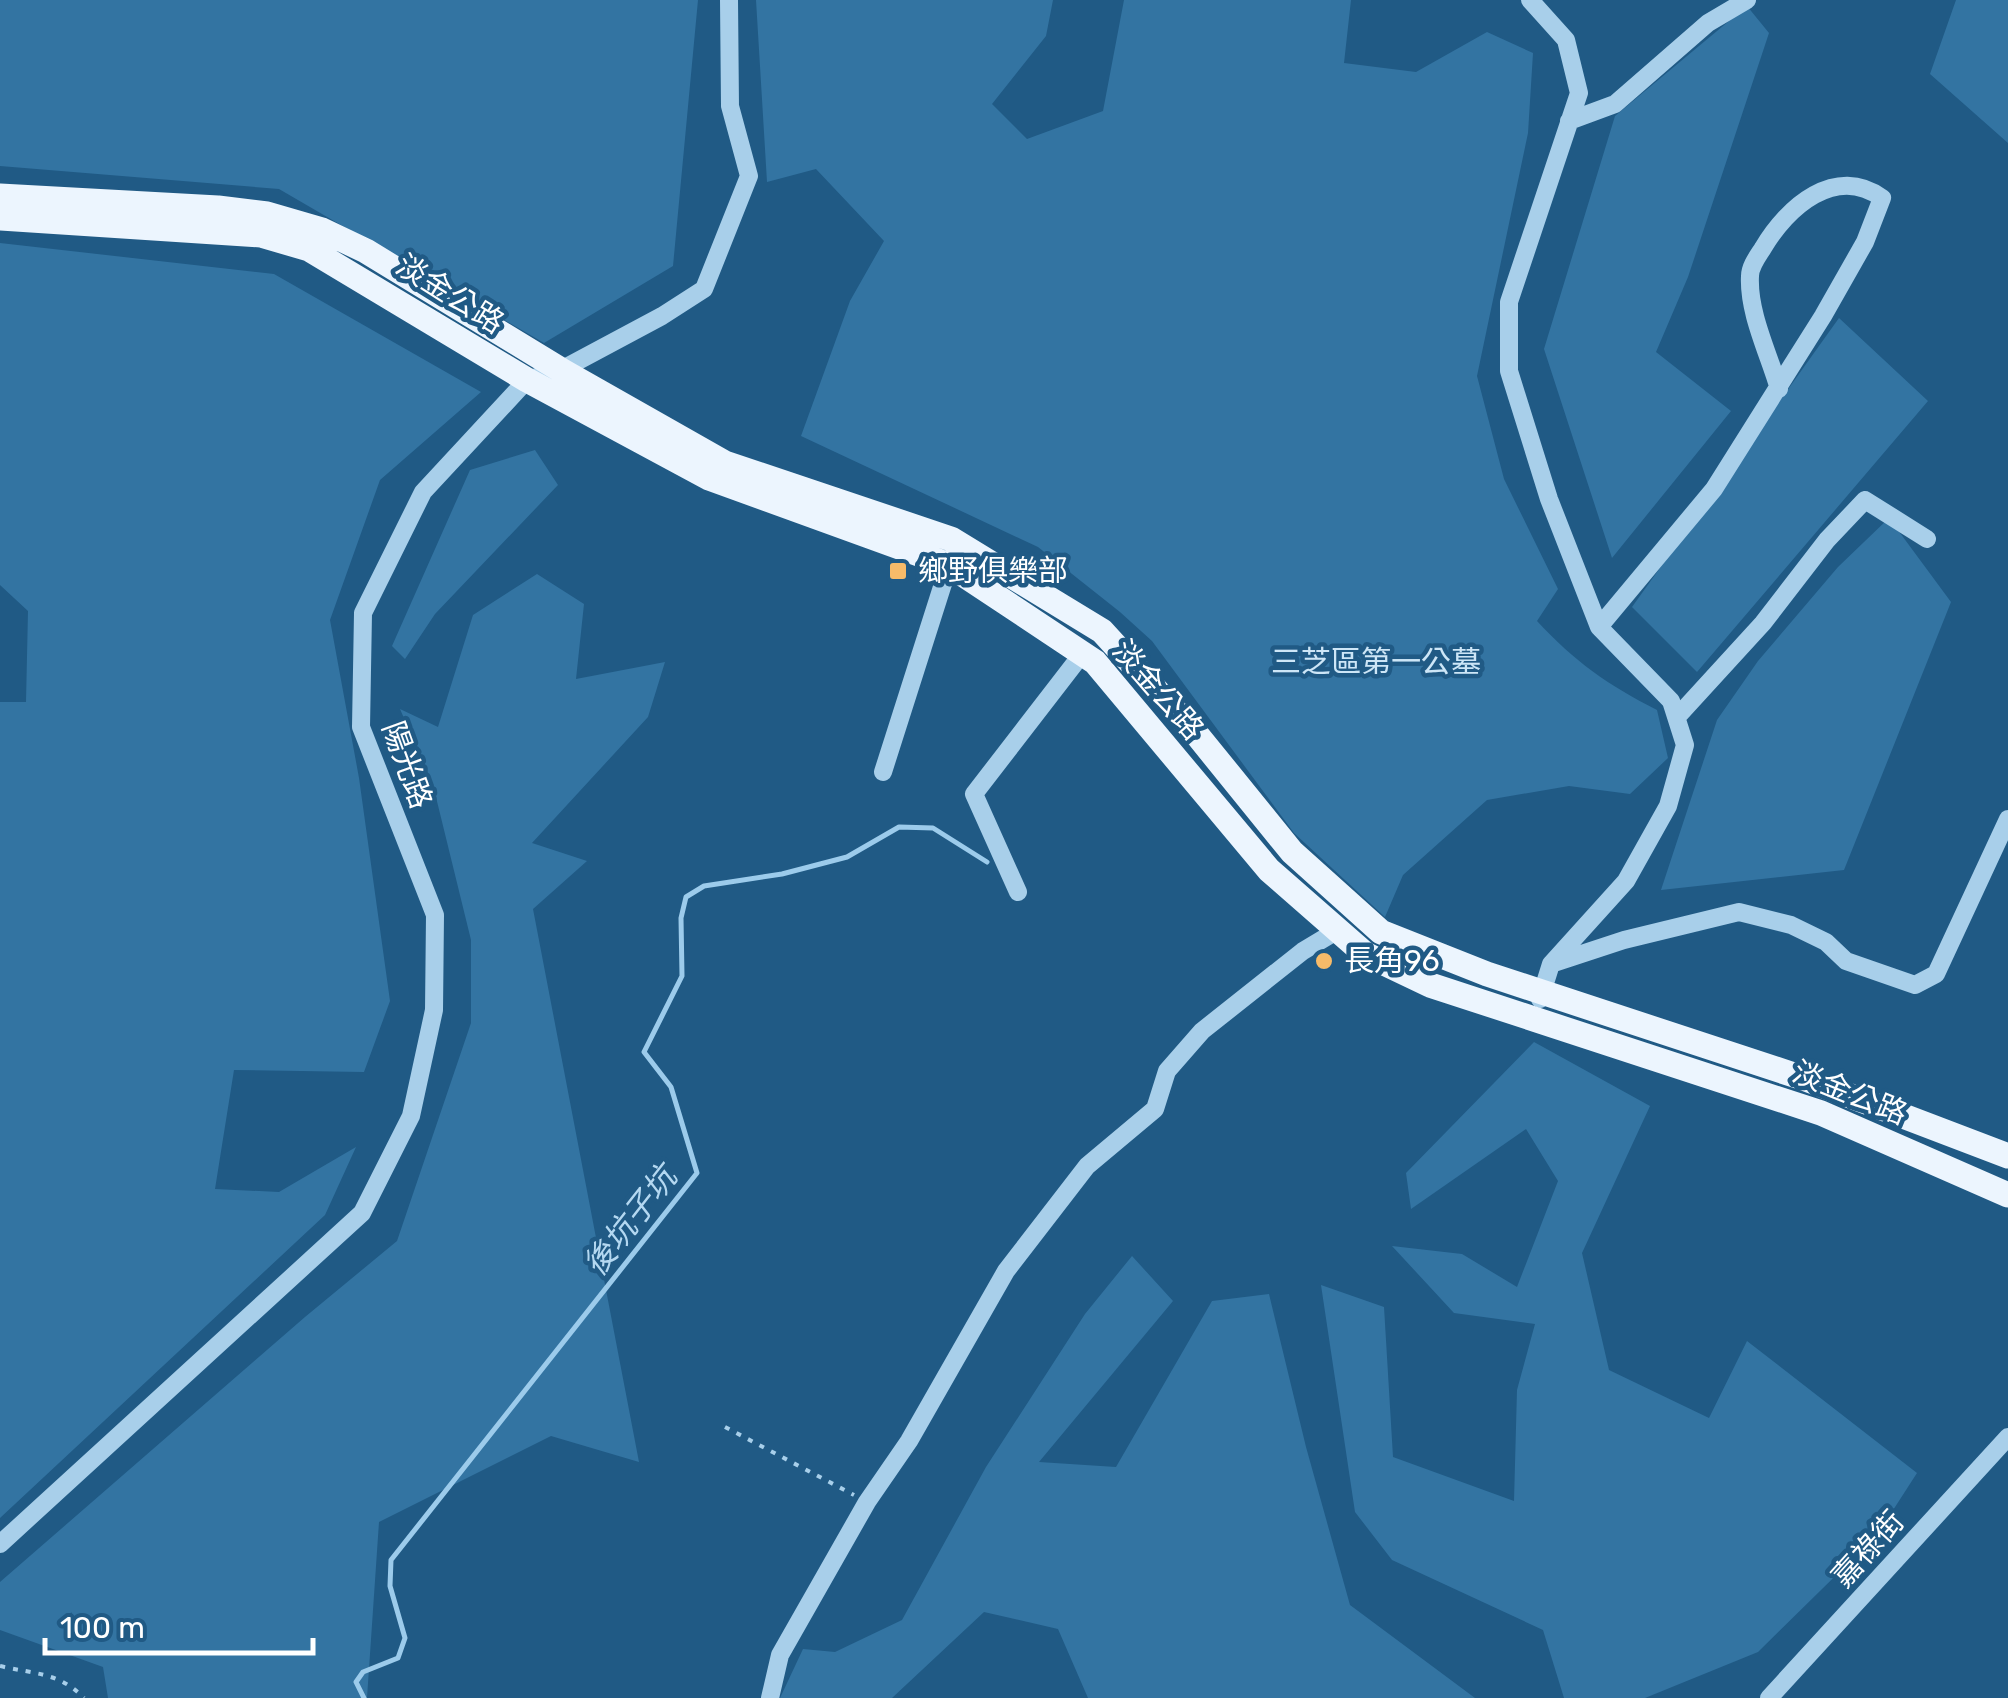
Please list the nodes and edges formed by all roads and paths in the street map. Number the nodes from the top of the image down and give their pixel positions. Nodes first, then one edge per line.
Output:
1 (729, 0) edge
2 (1530, 0) edge
3 (1748, 0) edge
4 (1570, 121) junction
5 (0, 196) edge
6 (0, 218) edge
7 (561, 370) junction
8 (527, 380) junction
9 (1780, 389) junction
10 (1927, 538) dead end
11 (949, 565) junction
12 (1599, 627) junction
13 (1082, 654) junction
14 (1167, 702) junction
15 (1678, 717) junction
16 (1144, 721) junction
17 (883, 772) dead end
18 (2008, 819) edge
19 (1018, 892) dead end
20 (1338, 930) junction
21 (1550, 964) junction
22 (1544, 993) junction
23 (1530, 1016) junction
24 (2008, 1156) edge
25 (2008, 1195) edge
26 (726, 1427) dead end
27 (2008, 1437) edge
28 (867, 1502) junction
29 (0, 1544) edge
30 (0, 1666) edge
31 (84, 1698) edge
32 (770, 1698) edge
33 (1770, 1698) edge

1 - 7 street
2 - 4 street
3 - 4 street
4 - 12 street
5 - 7 main road, 淡金公路
6 - 8 main road, 淡金公路
7 - 8 street
7 - 14 main road, 淡金公路
8 - 11 main road, 淡金公路
8 - 29 street, 陽光路
9 - 9 street
9 - 12 street
10 - 15 street
11 - 13 main road, 淡金公路
11 - 17 street
12 - 15 street
13 - 16 main road, 淡金公路
13 - 19 street
14 - 16 main road
14 - 22 main road, 淡金公路
15 - 21 street
16 - 20 main road, 淡金公路
18 - 21 street
20 - 23 main road, 淡金公路
20 - 28 street
21 - 22 street
22 - 23 street
22 - 24 main road, 淡金公路
23 - 25 main road, 淡金公路
26 - 28 path
27 - 33 street, 嘉祿街
28 - 32 street
30 - 31 path

